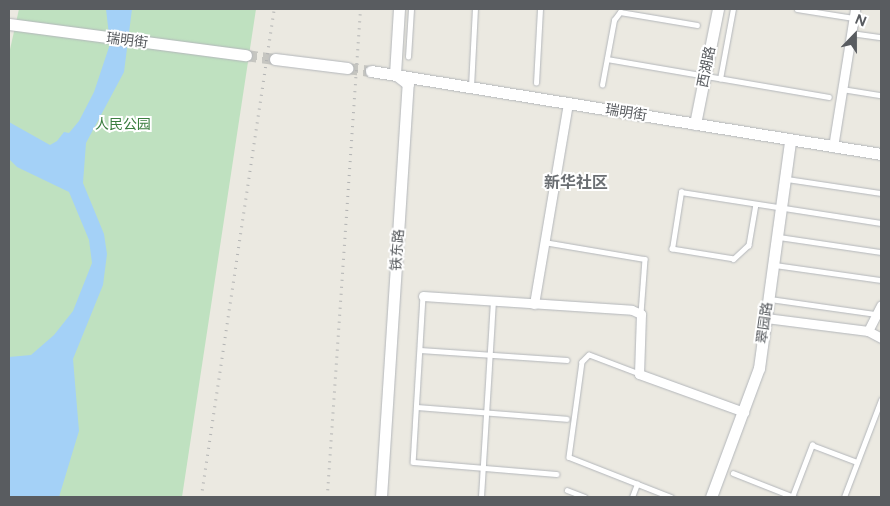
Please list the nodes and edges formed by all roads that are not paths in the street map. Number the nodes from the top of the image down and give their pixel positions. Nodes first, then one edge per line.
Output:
1 (399, 9) edge
2 (411, 9) edge
3 (475, 9) edge
4 (540, 9) edge
5 (718, 9) edge
6 (733, 9) edge
7 (797, 9) edge
8 (854, 13) edge
9 (9, 24) edge
10 (697, 25) dead end
11 (851, 33) junction
12 (881, 37) edge
13 (246, 55) tunnel mouth
14 (408, 57) dead end
15 (275, 58) tunnel mouth
16 (607, 59) junction
17 (347, 68) tunnel mouth
18 (371, 71) tunnel mouth
19 (395, 74) junction
20 (706, 77) junction
21 (720, 79) junction
22 (536, 83) dead end
23 (602, 85) dead end
24 (471, 87) junction
25 (842, 89) junction
26 (881, 95) edge
27 (829, 97) dead end
28 (568, 103) junction
29 (695, 124) junction
30 (790, 141) junction
31 (832, 147) junction
32 (881, 154) edge
33 (785, 179) junction
34 (881, 193) edge
35 (756, 204) junction
36 (781, 208) junction
37 (881, 223) edge
38 (778, 236) junction
39 (544, 242) junction
40 (881, 252) edge
41 (774, 265) junction
42 (881, 280) edge
43 (423, 296) joint
44 (769, 299) junction
45 (493, 301) junction
46 (534, 304) junction
47 (879, 310) edge
48 (641, 314) junction
49 (766, 318) junction
50 (868, 331) junction
51 (881, 338) edge
52 (420, 350) junction
53 (490, 355) junction
54 (567, 360) dead end
55 (639, 374) junction
56 (881, 400) edge
57 (416, 407) junction
58 (486, 412) junction
59 (744, 412) junction
60 (567, 419) dead end
61 (858, 462) junction
62 (483, 468) junction
63 (733, 473) dead end
64 (556, 474) dead end
65 (637, 484) junction
66 (567, 490) dead end
67 (382, 497) edge
68 (481, 497) edge
69 (585, 497) edge
70 (632, 497) edge
71 (671, 497) edge
72 (711, 497) edge
73 (793, 497) edge
74 (844, 497) edge

1 - 19 street
2 - 14 lane
3 - 24 lane
4 - 22 lane
5 - 20 street, 西湖路
6 - 21 lane
7 - 8 lane
8 - 11 street
9 - 13 street, 瑞明街
10 - 16 lane
11 - 12 lane
11 - 25 street
15 - 17 street
16 - 20 lane
16 - 23 lane
18 - 19 street, 瑞明街
19 - 24 street, 瑞明街
19 - 67 street, 铁东路
20 - 21 lane
20 - 29 street, 西湖路
21 - 27 lane
24 - 28 street, 瑞明街
25 - 26 lane
25 - 31 street
28 - 29 street, 瑞明街
28 - 39 street
29 - 30 street, 瑞明街
30 - 31 street, 瑞明街
30 - 33 street, 翠园路
31 - 32 street, 瑞明街
33 - 34 lane
33 - 36 street, 翠园路
35 - 35 lane
35 - 36 lane
36 - 37 lane
36 - 38 street, 翠园路
38 - 40 lane
38 - 41 street, 翠园路
39 - 46 street
39 - 48 lane
41 - 42 lane
41 - 44 street, 翠园路
43 - 45 street
43 - 52 lane
44 - 47 lane
44 - 49 street, 翠园路
45 - 46 street
45 - 53 lane
46 - 48 street
47 - 50 street
48 - 55 street
49 - 50 street
49 - 59 street, 翠园路
50 - 51 street
52 - 53 lane
52 - 57 lane
53 - 54 lane
53 - 58 lane
55 - 59 street
55 - 65 lane
56 - 61 lane
57 - 58 lane
57 - 62 lane
58 - 60 lane
58 - 62 lane
59 - 72 street, 翠园路
61 - 73 lane
61 - 74 lane
62 - 64 lane
62 - 68 lane
63 - 73 lane
65 - 70 lane
65 - 71 lane
66 - 69 lane

